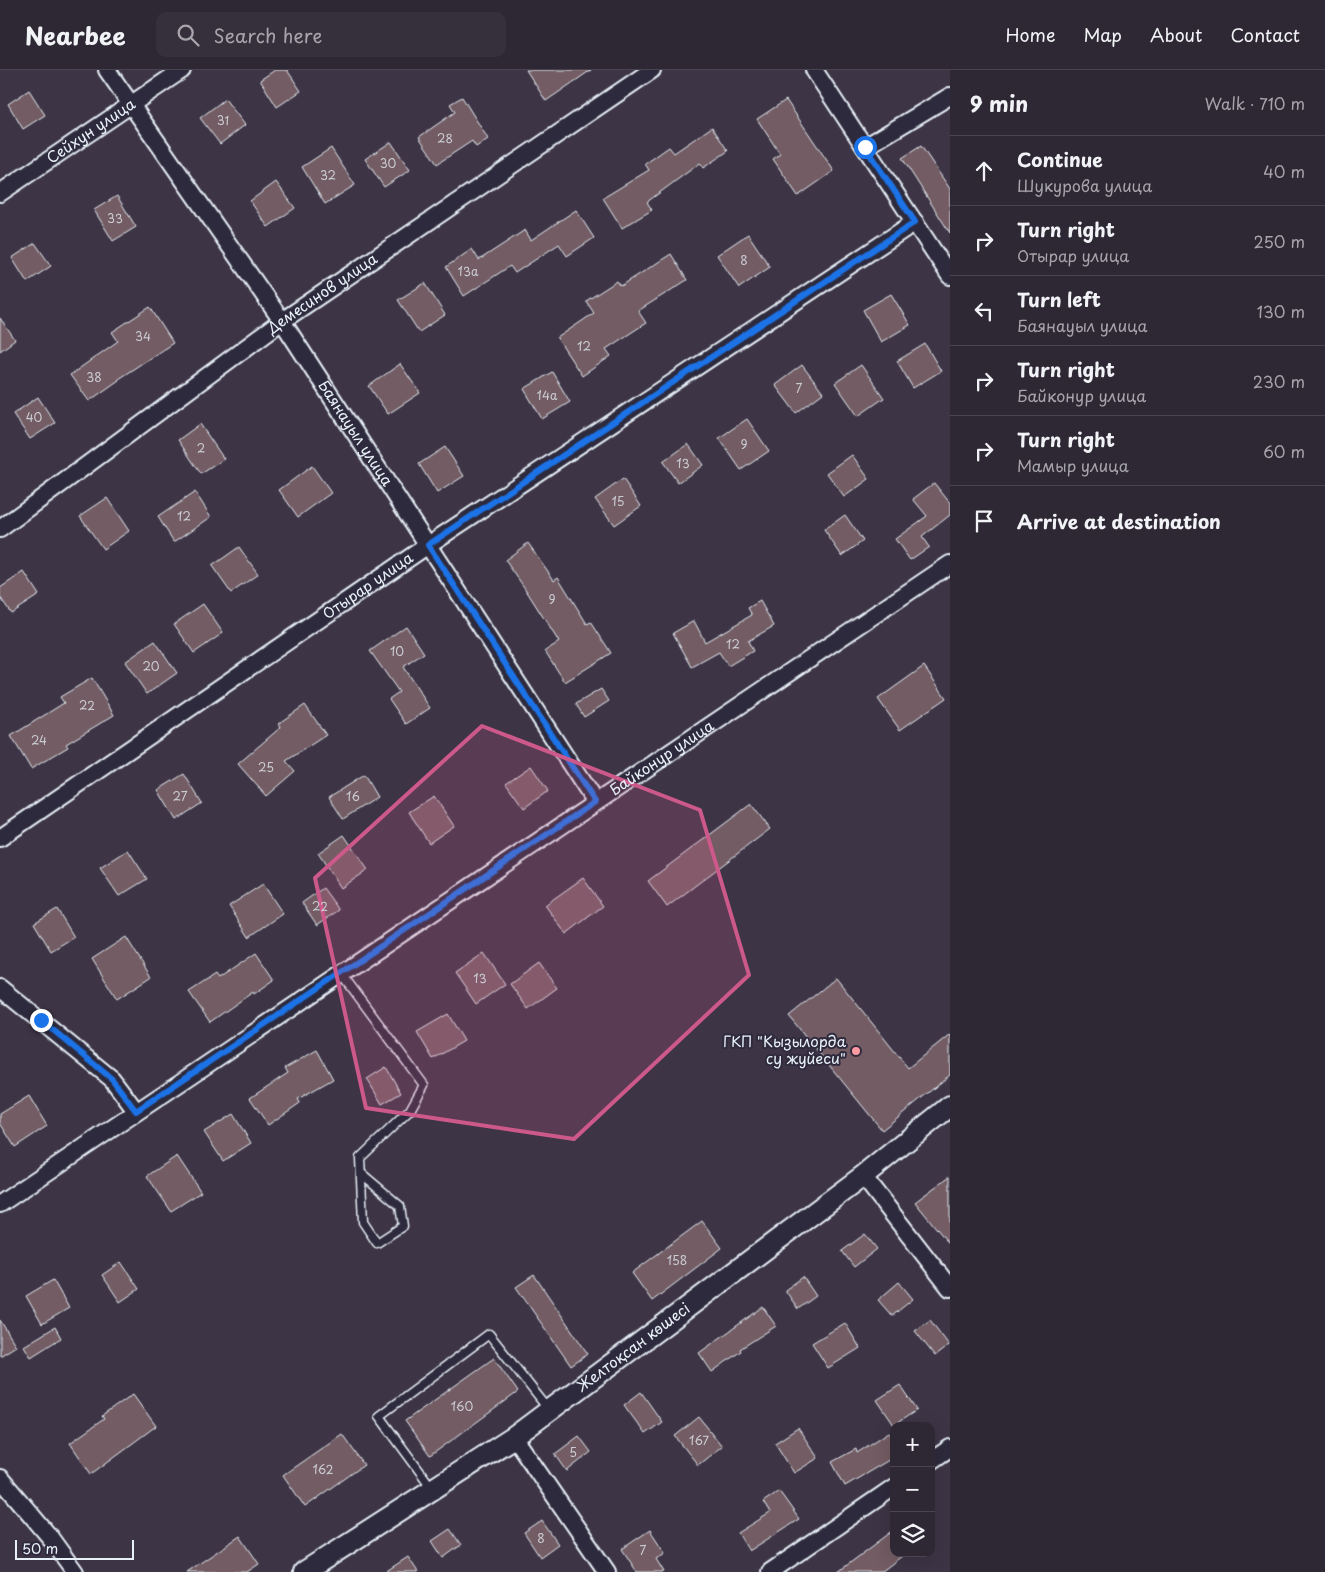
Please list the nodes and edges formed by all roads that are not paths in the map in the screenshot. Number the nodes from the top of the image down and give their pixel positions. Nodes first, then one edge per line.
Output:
1 (107, 70) edge
2 (182, 70) edge
3 (652, 70) edge
4 (814, 70) edge
5 (950, 96) edge
6 (131, 104) junction
7 (865, 147) junction
8 (0, 193) edge
9 (915, 222) junction
10 (950, 276) edge
11 (282, 321) junction
12 (0, 529) edge
13 (428, 545) junction
14 (950, 564) edge
15 (595, 802) junction
16 (0, 838) edge
17 (341, 973) junction
18 (0, 988) edge
19 (950, 1106) edge
20 (136, 1111) junction
21 (361, 1173) junction
22 (863, 1176) junction
23 (0, 1204) edge
24 (950, 1288) edge
25 (549, 1410) junction
26 (514, 1437) junction
27 (950, 1448) edge
28 (935, 1458) edge
29 (0, 1478) edge
30 (433, 1489) junction
31 (890, 1490) edge
32 (75, 1572) edge
33 (304, 1572) edge
34 (607, 1572) edge
35 (770, 1572) edge

1 - 6 street, Баянауыл улица
2 - 6 street, Сейхун улица
3 - 11 street, Демесинов улица
4 - 7 street
5 - 7 street
6 - 8 street, Сейхун улица
6 - 11 street, Баянауыл улица
7 - 9 street
9 - 10 street
9 - 13 street, Отырар улица
11 - 12 street, Демесинов улица
11 - 13 street, Баянауыл улица
13 - 15 street, Баянауыл улица
13 - 16 street, Отырар улица
14 - 15 street, Байконур улица
15 - 17 street, Байконур улица
17 - 20 street, Байконур улица
17 - 21 lane
18 - 20 street
19 - 22 street, Желтоқсан көшесі
20 - 23 street, Байконур улица
21 - 21 lane
22 - 24 street
22 - 25 street, Желтоқсан көшесі
25 - 26 street, Желтоқсан көшесі
25 - 30 lane
26 - 30 street, Желтоқсан көшесі
26 - 34 street
27 - 28 street
29 - 32 street
30 - 33 street, Желтоқсан көшесі
31 - 35 street

